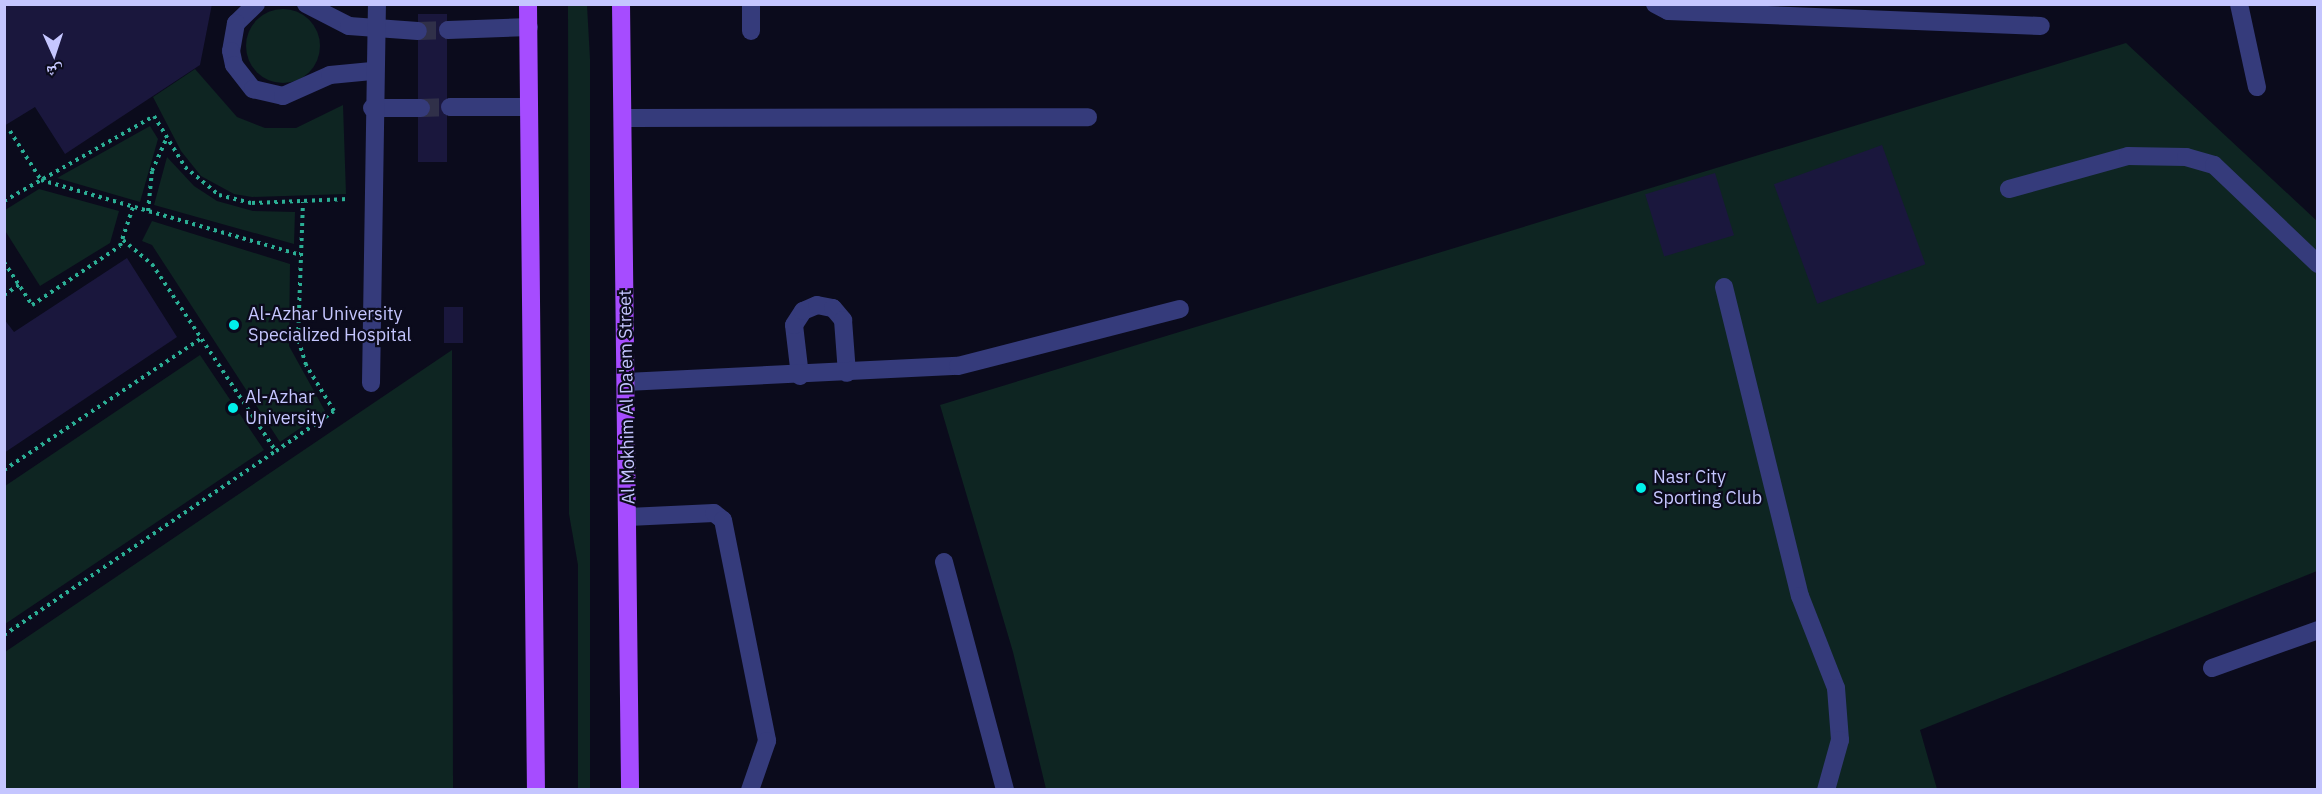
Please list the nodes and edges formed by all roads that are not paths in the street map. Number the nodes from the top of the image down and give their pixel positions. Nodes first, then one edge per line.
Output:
1 (256, 4) edge
2 (306, 4) edge
3 (377, 4) edge
4 (528, 4) edge
5 (621, 4) edge
6 (751, 4) edge
7 (1655, 4) edge
8 (2239, 4) edge
9 (2041, 26) dead end
10 (529, 27) junction
11 (448, 30) tunnel mouth
12 (418, 31) tunnel mouth
13 (752, 31) dead end
14 (374, 32) junction
15 (372, 71) junction
16 (2257, 87) dead end
17 (450, 107) tunnel mouth
18 (529, 107) junction
19 (372, 108) junction
20 (421, 108) tunnel mouth
21 (1088, 117) dead end
22 (625, 118) junction
23 (2009, 189) dead end
24 (2318, 264) edge
25 (1724, 287) dead end
26 (1180, 309) dead end
27 (847, 373) junction
28 (800, 376) junction
29 (626, 382) junction
30 (371, 383) dead end
31 (628, 517) junction
32 (944, 562) dead end
33 (2318, 630) edge
34 (2212, 668) dead end
35 (536, 789) edge
36 (630, 789) edge
37 (750, 789) edge
38 (1005, 789) edge
39 (1826, 789) edge

1 - 15 lane
2 - 14 lane
3 - 14 lane
4 - 10 main road
5 - 22 main road, Al Mokhim Al Da'em Street
6 - 13 lane
7 - 9 lane
8 - 16 lane
10 - 11 lane
10 - 18 main road
12 - 14 lane
14 - 15 lane
15 - 19 lane
17 - 18 lane
18 - 35 main road
19 - 20 lane
19 - 30 lane
21 - 22 lane
22 - 29 main road, Al Mokhim Al Da'em Street
23 - 24 lane
25 - 39 lane
26 - 27 lane
27 - 28 lane
27 - 28 lane
28 - 29 lane
29 - 31 main road, Al Mokhim Al Da'em Street
31 - 36 main road, Al Mokhim Al Da'em Street
31 - 37 lane
32 - 38 lane
33 - 34 lane

